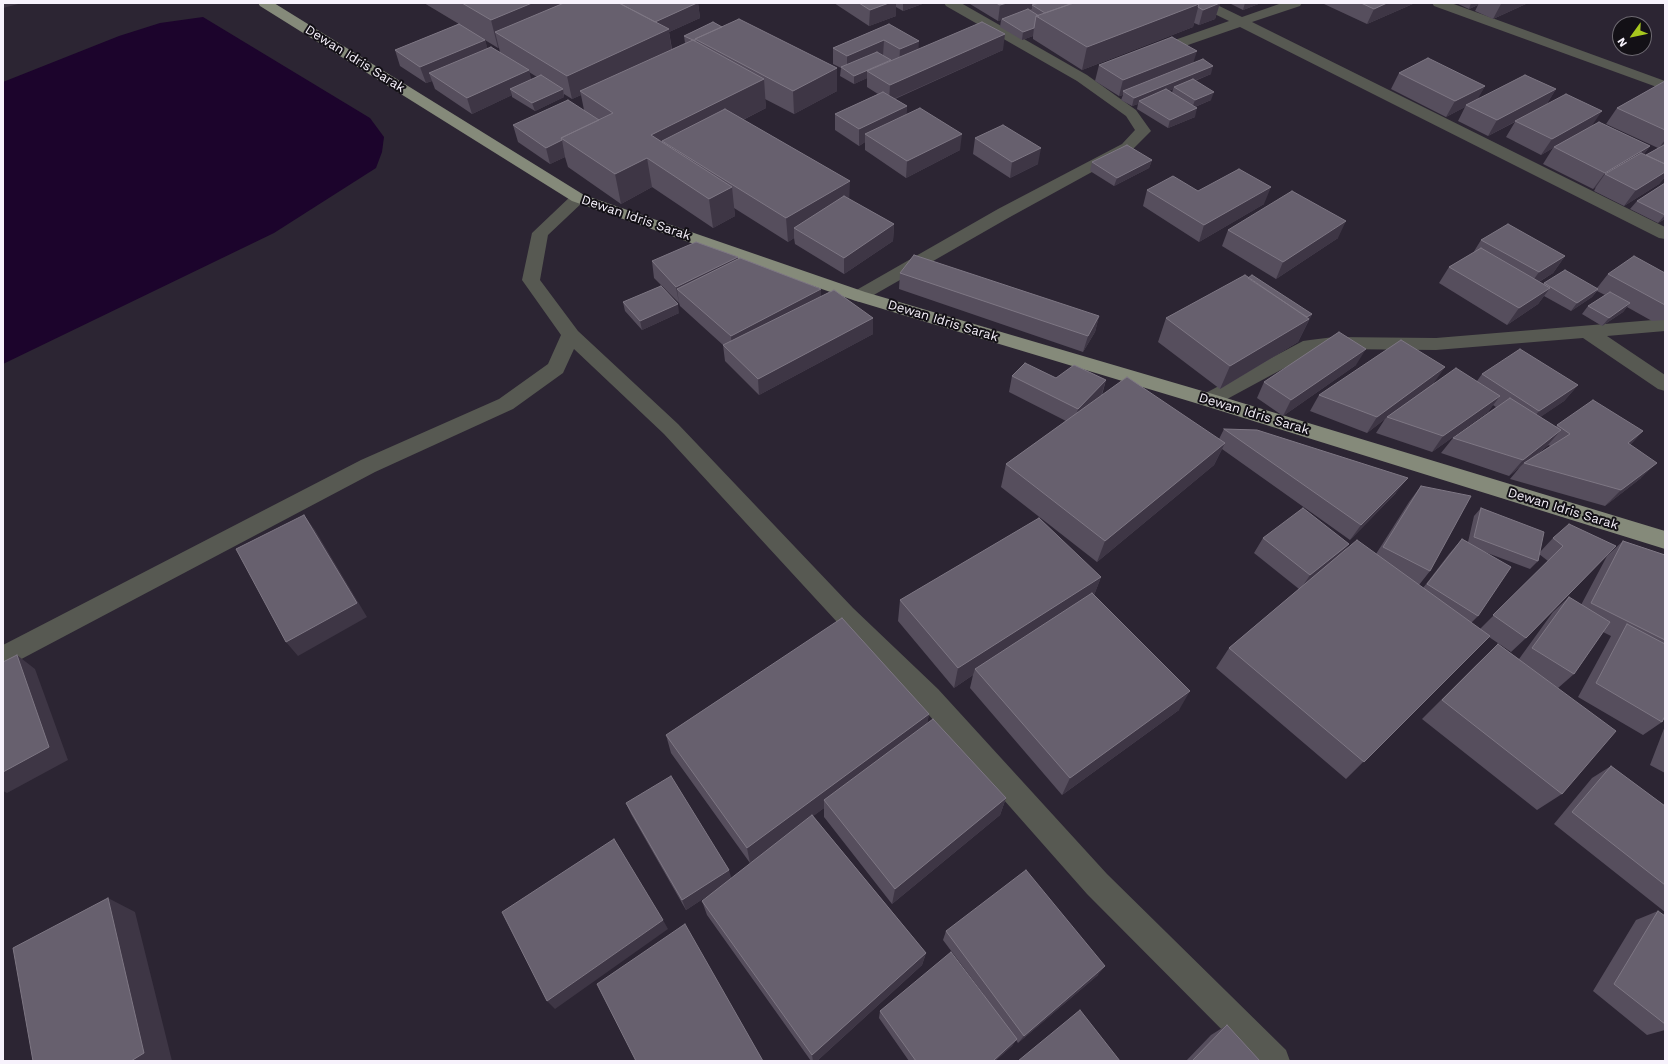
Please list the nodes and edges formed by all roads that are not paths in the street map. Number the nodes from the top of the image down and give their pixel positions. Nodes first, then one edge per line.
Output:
1 (265, 3) edge
2 (951, 3) edge
3 (1203, 3) edge
4 (1295, 3) edge
5 (1439, 3) edge
6 (1241, 22) junction
7 (1145, 56) edge
8 (1665, 86) edge
9 (578, 198) junction
10 (1665, 234) edge
11 (859, 296) junction
12 (1665, 325) edge
13 (1587, 332) junction
14 (571, 335) junction
15 (1665, 384) edge
16 (1209, 400) junction
17 (1665, 540) edge
18 (3, 657) edge
19 (1275, 1061) edge

1 - 9 main road, Dewan Idris Sarak
2 - 11 street
3 - 6 street
4 - 6 street
5 - 8 street
6 - 7 street
6 - 10 street
9 - 11 main road, Dewan Idris Sarak
9 - 14 street
11 - 16 main road, Dewan Idris Sarak
12 - 13 street
13 - 15 street
13 - 16 street
14 - 18 street
14 - 19 street
16 - 17 main road, Dewan Idris Sarak

